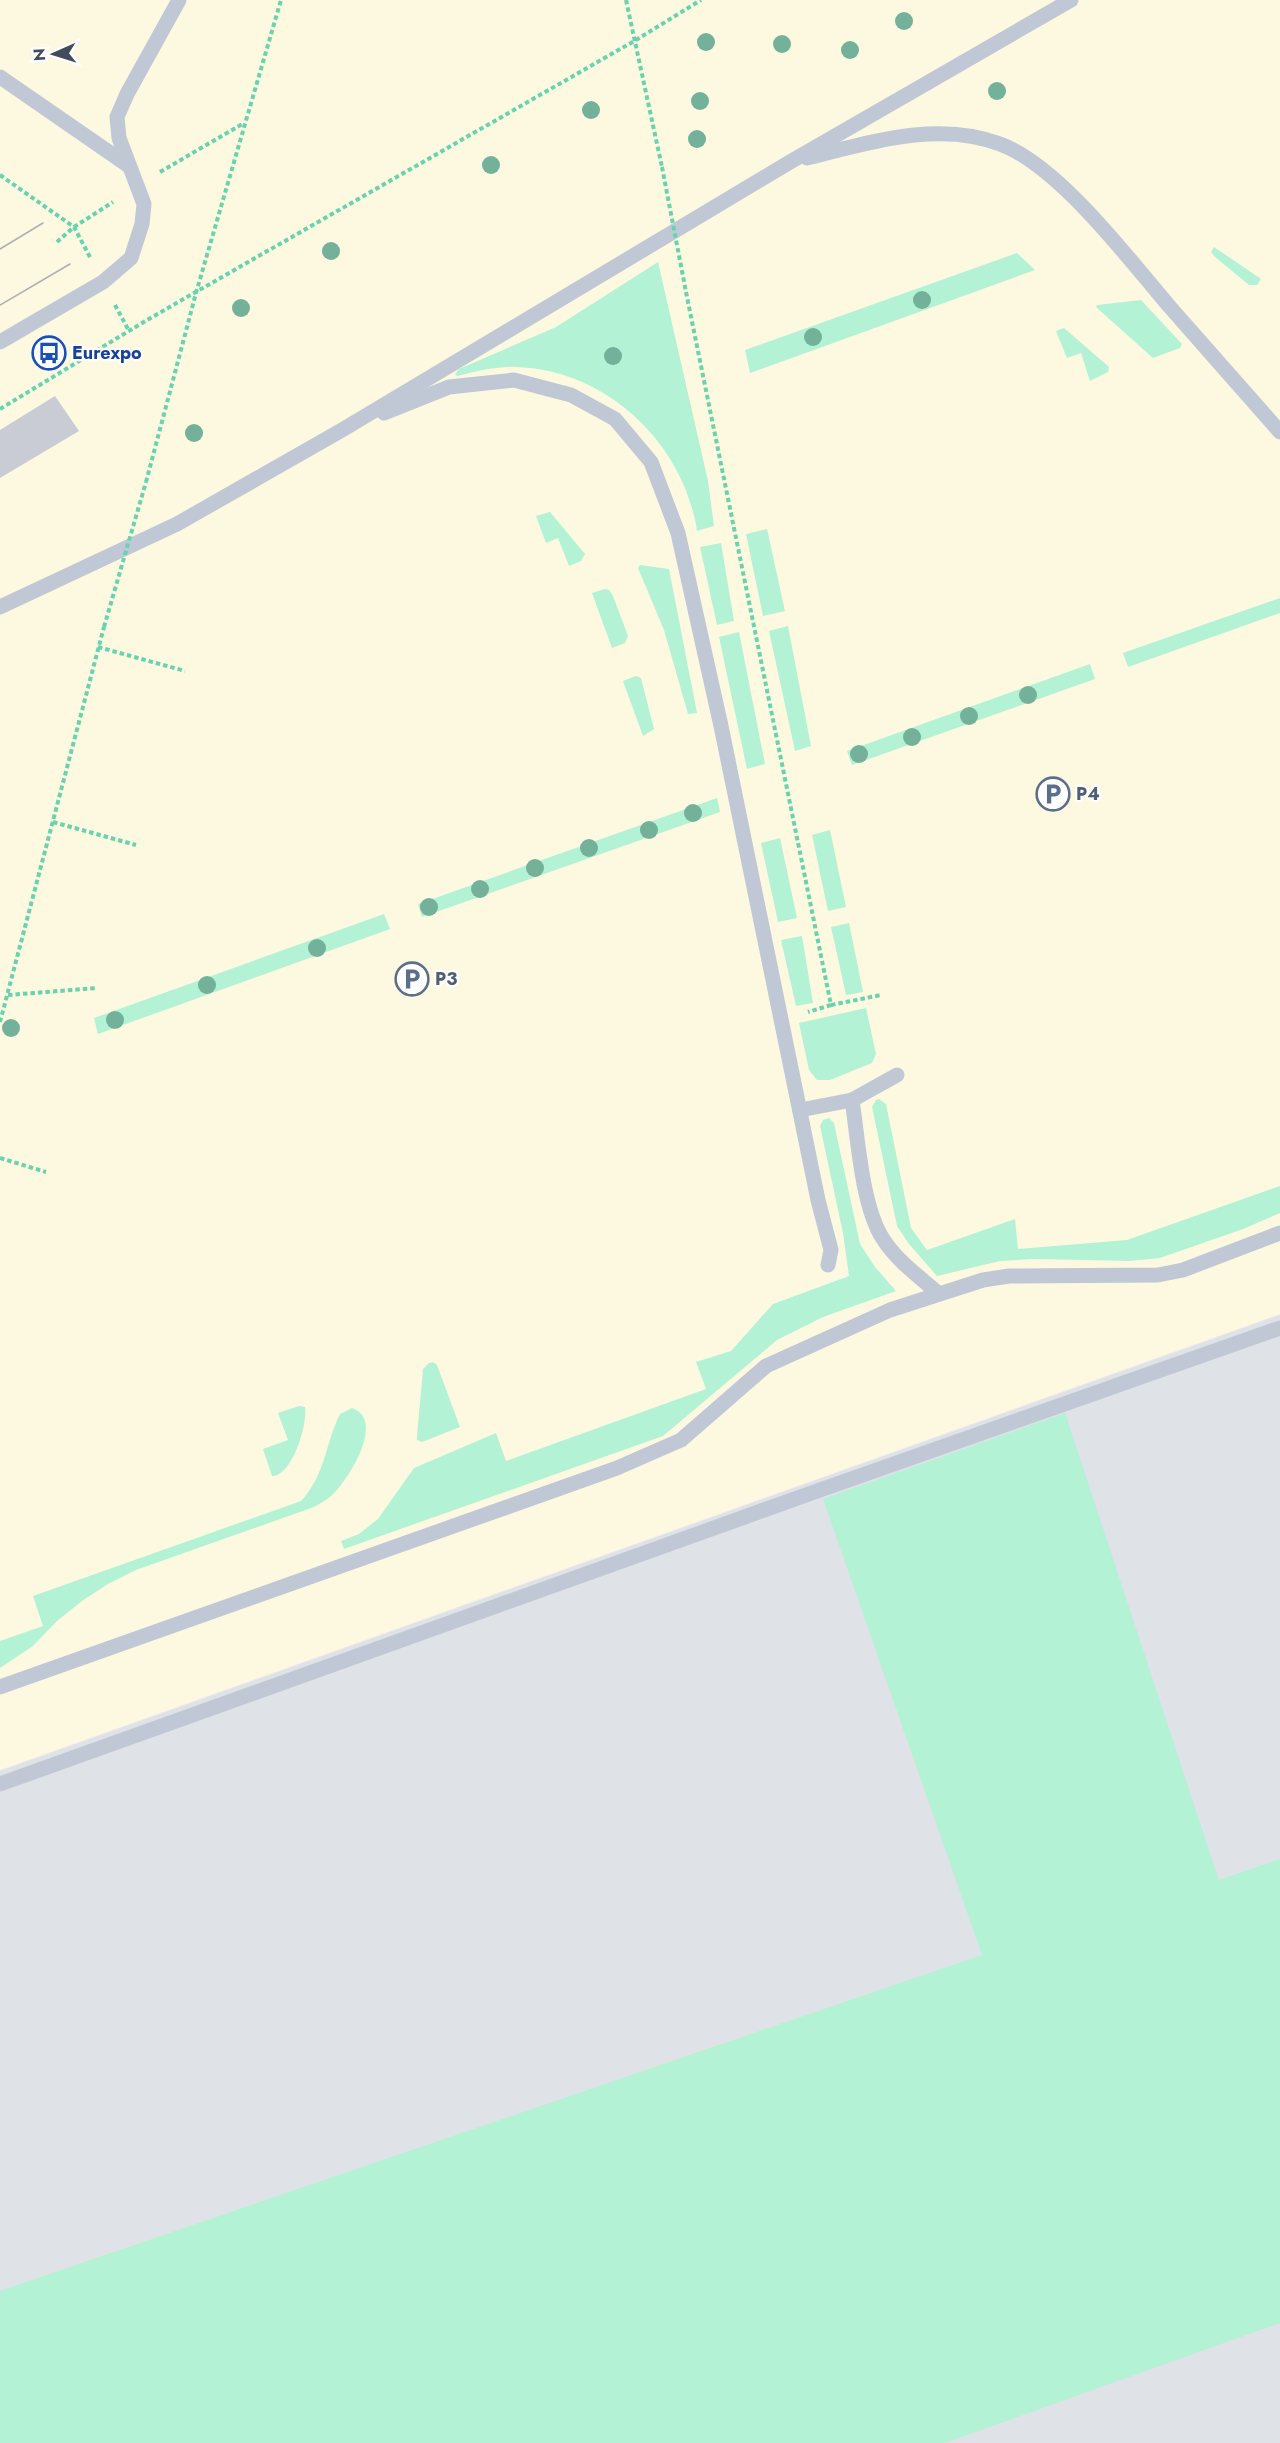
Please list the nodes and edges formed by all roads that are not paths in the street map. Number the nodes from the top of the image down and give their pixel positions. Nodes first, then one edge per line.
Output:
1 (179, 0) edge
2 (1071, 0) edge
3 (0, 77) edge
4 (790, 162) junction
5 (129, 166) junction
6 (0, 342) edge
7 (342, 430) junction
8 (1280, 432) edge
9 (0, 608) edge
10 (897, 1075) dead end
11 (852, 1100) junction
12 (800, 1110) junction
13 (1280, 1233) edge
14 (828, 1265) dead end
15 (939, 1294) junction
16 (1280, 1328) edge
17 (0, 1687) edge
18 (0, 1784) edge

1 - 5 lane
2 - 4 lane
3 - 5 lane
4 - 7 lane
4 - 8 lane
5 - 6 lane
7 - 9 lane
7 - 12 lane
10 - 11 lane
11 - 12 lane
11 - 15 lane
12 - 14 lane
13 - 15 lane
15 - 17 lane
16 - 18 lane

